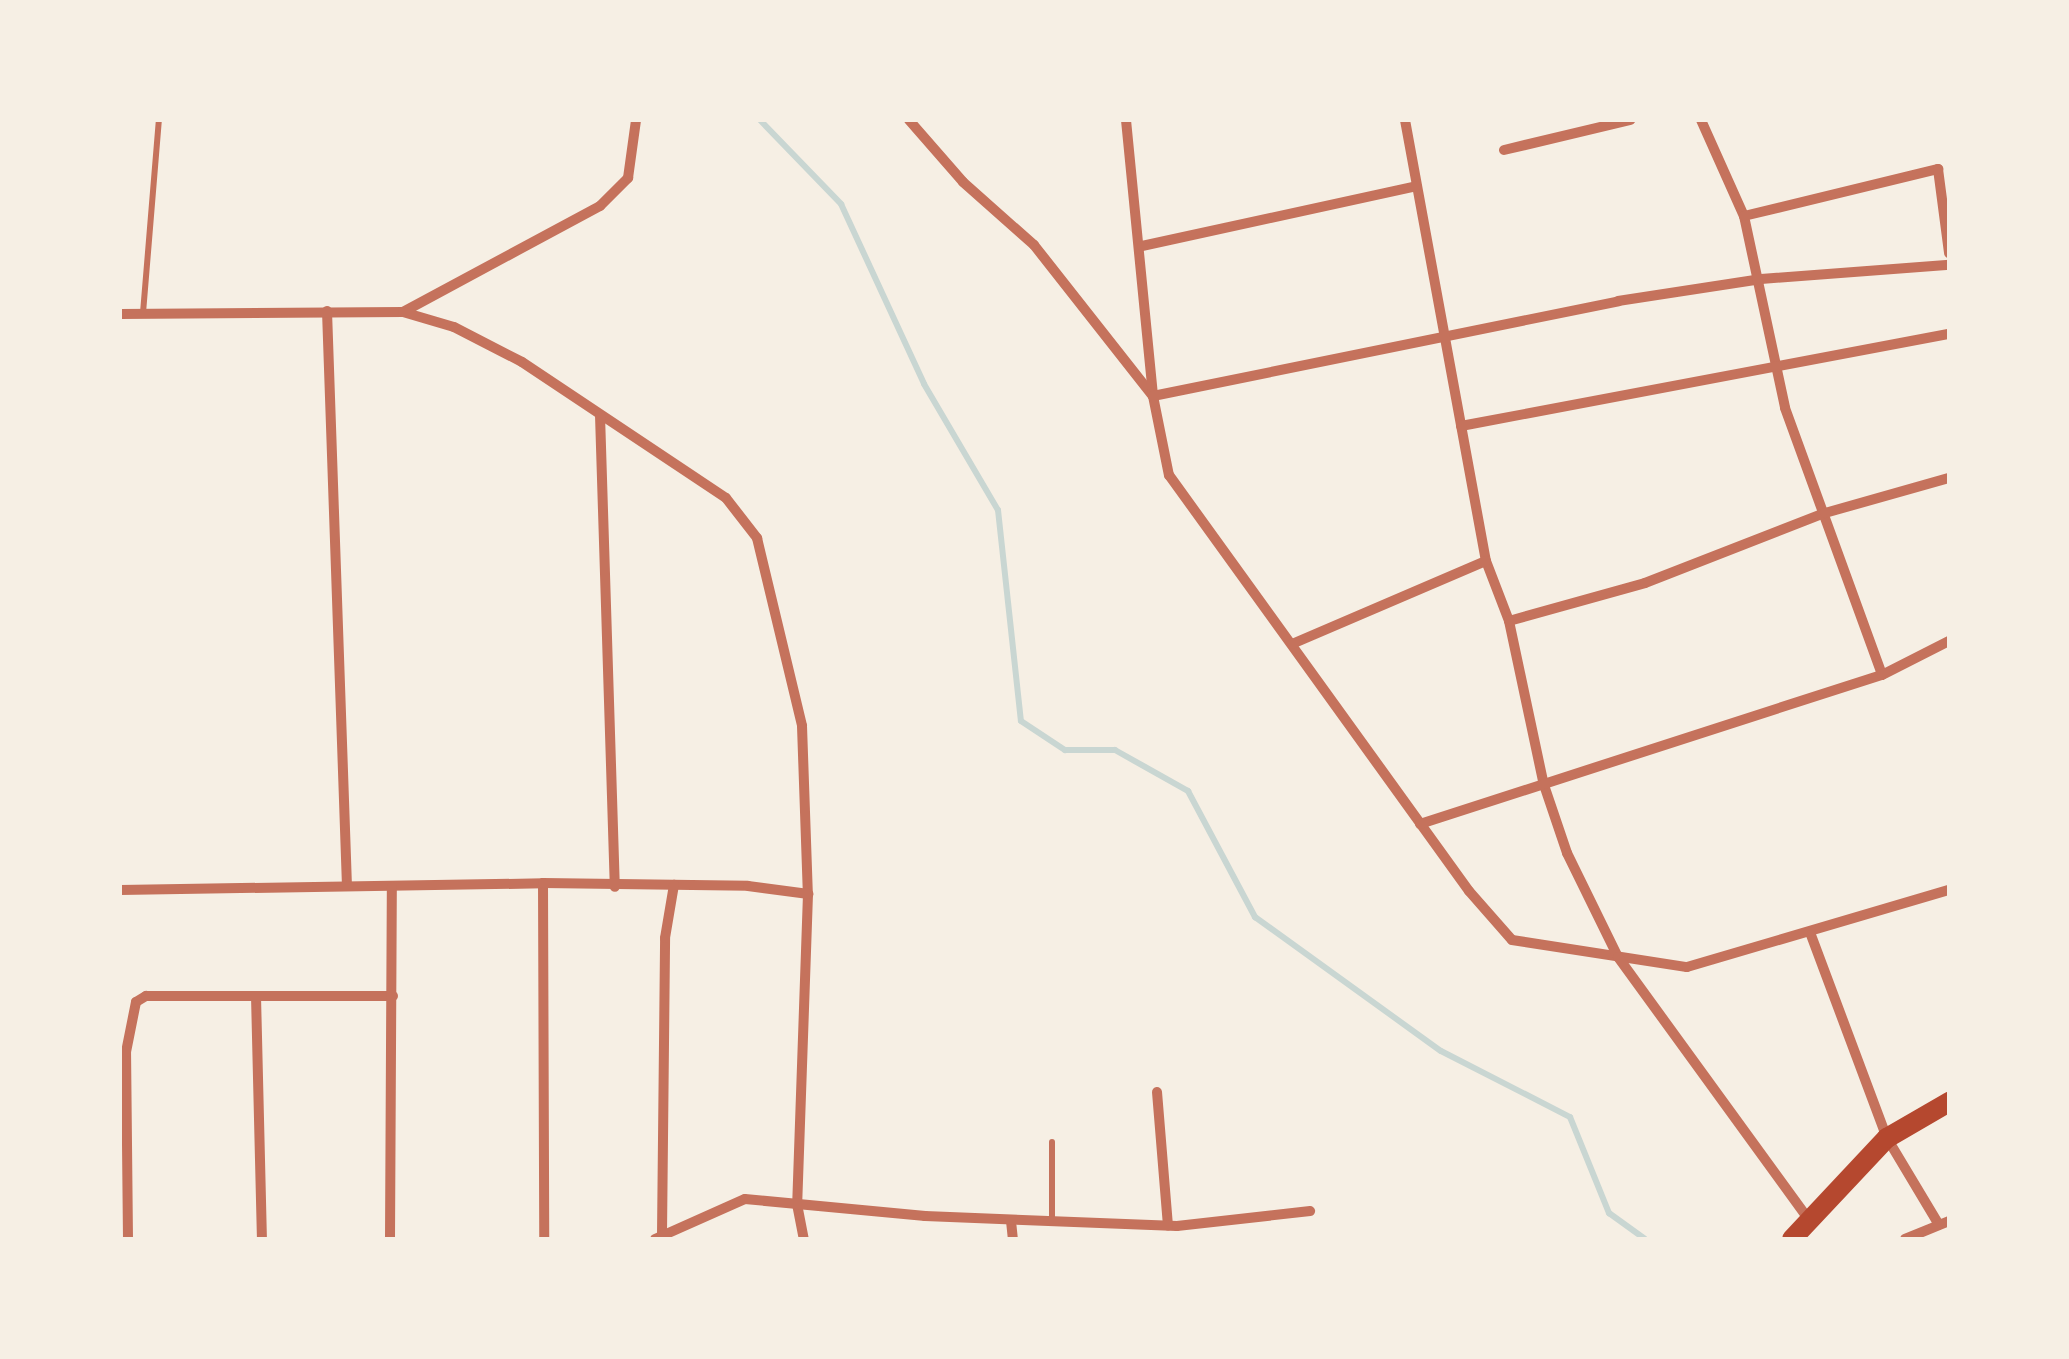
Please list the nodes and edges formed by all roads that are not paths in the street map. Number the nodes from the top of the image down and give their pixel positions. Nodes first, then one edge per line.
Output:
1 (159, 120) edge
2 (636, 120) edge
3 (911, 120) edge
4 (1126, 120) edge
5 (1405, 120) edge
6 (1630, 120) edge
7 (1702, 120) edge
8 (1504, 150) dead end
9 (1417, 186) junction
10 (1744, 216) junction
11 (1142, 246) junction
12 (1949, 254) edge
13 (1949, 265) edge
14 (1761, 280) junction
15 (328, 311) junction
16 (403, 312) junction
17 (120, 314) edge
18 (143, 314) junction
19 (1447, 332) junction
20 (1949, 334) edge
21 (1778, 365) junction
22 (1153, 396) junction
23 (600, 415) junction
24 (1461, 426) junction
25 (1949, 478) edge
26 (1825, 514) junction
27 (1486, 561) junction
28 (1509, 621) junction
29 (1949, 641) edge
30 (1292, 644) junction
31 (1882, 675) junction
32 (1544, 785) junction
33 (1420, 824) junction
34 (543, 883) junction
35 (674, 885) junction
36 (347, 886) junction
37 (392, 886) junction
38 (615, 887) junction
39 (120, 890) edge
40 (1949, 890) edge
41 (808, 894) junction
42 (1811, 935) junction
43 (1618, 957) junction
44 (256, 996) junction
45 (393, 996) junction
46 (1157, 1092) dead end
47 (1949, 1102) edge
48 (1887, 1138) junction
49 (1052, 1142) dead end
50 (797, 1204) junction
51 (1310, 1211) dead end
52 (1011, 1221) junction
53 (1052, 1222) junction
54 (1811, 1222) junction
55 (1944, 1223) edge
56 (1168, 1226) junction
57 (658, 1237) edge
58 (128, 1239) edge
59 (262, 1239) edge
60 (390, 1239) edge
61 (544, 1239) edge
62 (804, 1239) edge
63 (1012, 1239) edge
64 (1792, 1239) edge
65 (1906, 1239) edge

1 - 18 lane
2 - 16 street
3 - 22 street
4 - 11 street
5 - 9 street
6 - 8 street
7 - 10 street
9 - 11 street
9 - 19 street
10 - 12 street
10 - 14 street
11 - 22 street
13 - 14 street
14 - 19 street
14 - 21 street
15 - 16 street
15 - 18 street
15 - 36 street
16 - 23 street
17 - 18 street
19 - 22 street
19 - 24 street
20 - 21 street
21 - 24 street
21 - 26 street
22 - 30 street
23 - 38 street
23 - 41 street
24 - 27 street
25 - 26 street
26 - 28 street
26 - 31 street
27 - 28 street
27 - 30 street
28 - 32 street
29 - 31 street
30 - 33 street
31 - 32 street
32 - 33 street
32 - 43 street
33 - 43 street
34 - 37 street
34 - 38 street
34 - 61 street
35 - 38 street
35 - 41 street
35 - 57 street
36 - 37 street
36 - 39 street
37 - 45 street
40 - 42 street
41 - 50 street
42 - 43 street
42 - 48 street
43 - 54 street
44 - 45 street
44 - 58 street
44 - 59 street
45 - 60 street
46 - 56 street
47 - 48 main road
48 - 54 main road
48 - 55 street
49 - 53 lane
50 - 52 street
50 - 57 street
50 - 62 street
51 - 56 street
52 - 53 street
52 - 63 street
53 - 56 street
54 - 64 main road
55 - 65 street

